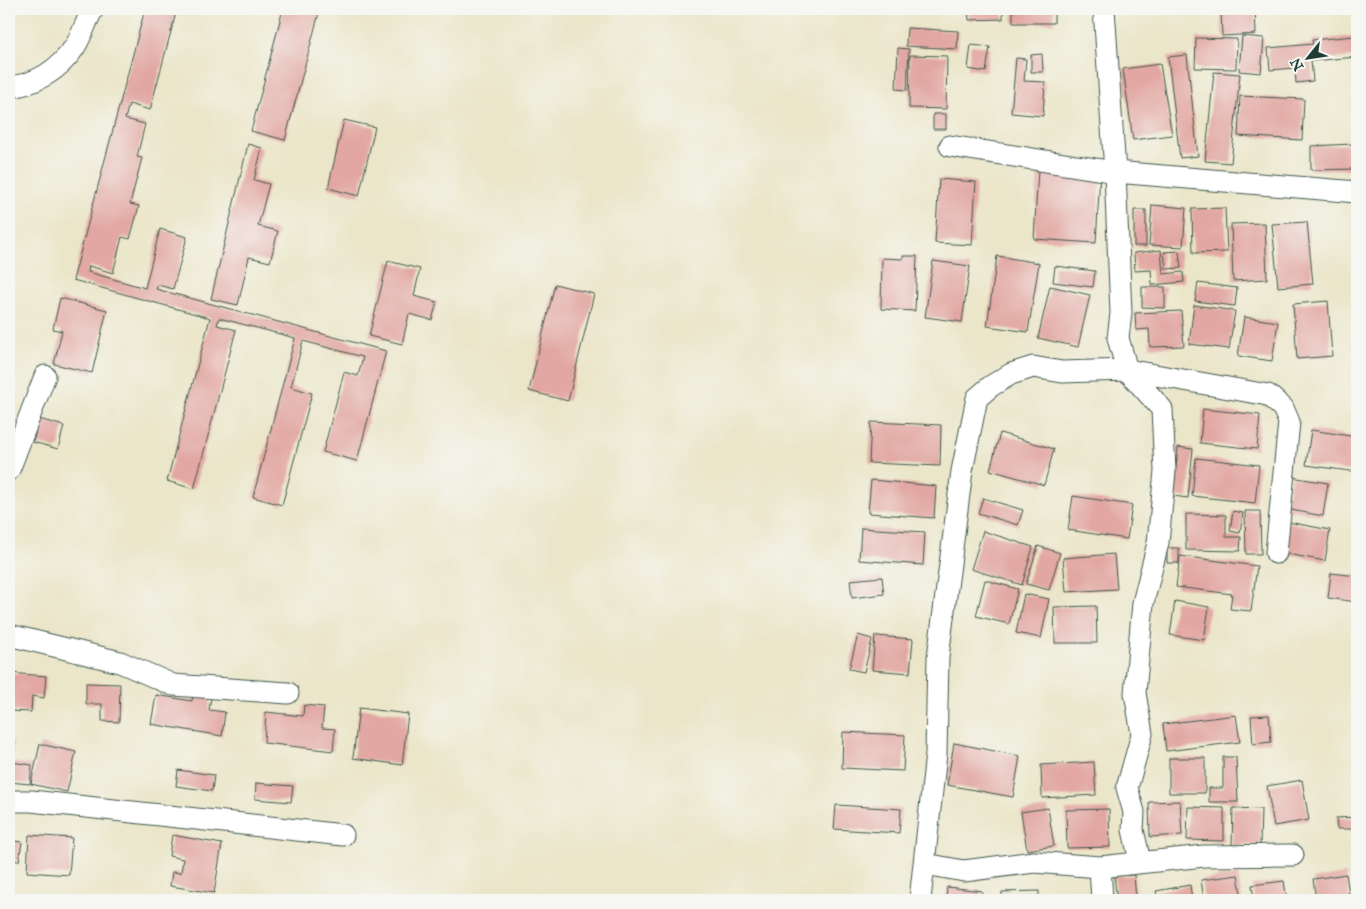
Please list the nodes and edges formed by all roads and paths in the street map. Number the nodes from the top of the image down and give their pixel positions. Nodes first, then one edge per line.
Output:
1 (93, 9) edge
2 (1104, 9) edge
3 (9, 87) edge
4 (950, 146) dead end
5 (1115, 172) junction
6 (1357, 192) edge
7 (1127, 370) junction
8 (45, 376) dead end
9 (9, 470) edge
10 (1276, 553) dead end
11 (9, 635) edge
12 (288, 693) dead end
13 (9, 801) edge
14 (343, 835) dead end
15 (1293, 855) dead end
16 (1140, 861) junction
17 (925, 864) junction
18 (1100, 867) junction
19 (920, 900) edge
20 (1102, 900) edge

1 - 3 street
2 - 5 street
4 - 5 street
5 - 6 street
5 - 7 street
7 - 10 street
7 - 16 street
7 - 17 street
8 - 9 street
11 - 12 street
13 - 14 street
15 - 16 street
16 - 18 street
17 - 18 street
17 - 19 street
18 - 20 street

